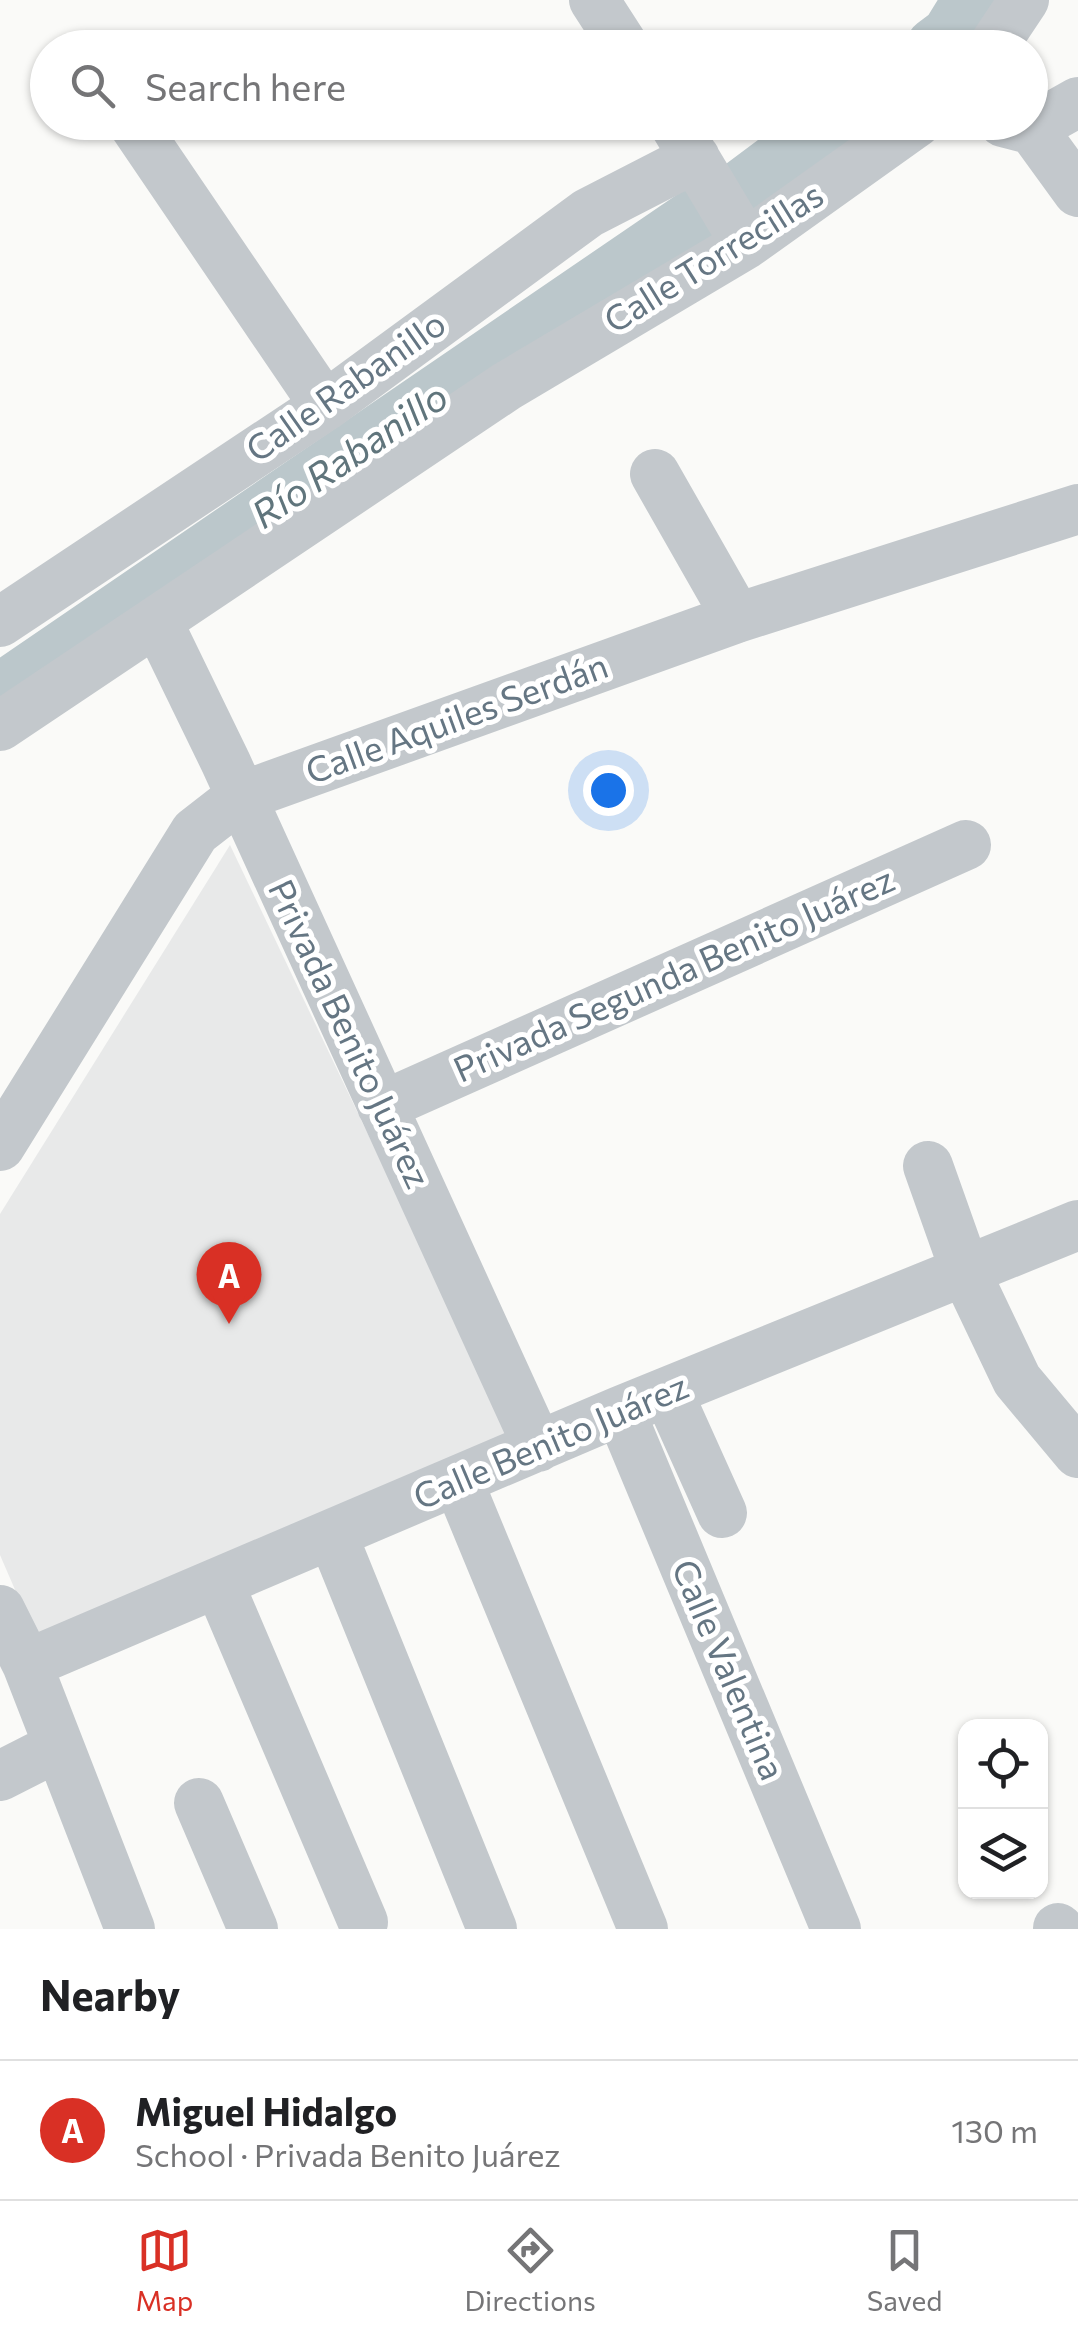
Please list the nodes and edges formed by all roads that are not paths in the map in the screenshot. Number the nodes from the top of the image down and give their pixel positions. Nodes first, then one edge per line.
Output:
1 (594, 0) edge
2 (1024, 0) edge
3 (613, 30) edge
4 (1004, 30) edge
5 (1078, 102) edge
6 (1048, 114) edge
7 (144, 140) edge
8 (684, 140) edge
9 (892, 140) edge
10 (1033, 140) edge
11 (1078, 192) edge
12 (746, 244) junction
13 (326, 406) junction
14 (655, 474) dead end
15 (1078, 509) edge
16 (737, 618) junction
17 (157, 621) junction
18 (0, 622) edge
19 (0, 726) edge
20 (240, 797) junction
21 (966, 845) dead end
22 (382, 1106) junction
23 (0, 1146) edge
24 (928, 1166) dead end
25 (1078, 1225) edge
26 (966, 1272) junction
27 (668, 1393) junction
28 (620, 1411) junction
29 (538, 1447) junction
30 (1078, 1454) edge
31 (458, 1481) junction
32 (722, 1513) dead end
33 (332, 1534) junction
34 (218, 1584) junction
35 (0, 1610) edge
36 (26, 1664) junction
37 (59, 1746) junction
38 (0, 1776) edge
39 (199, 1803) dead end
40 (363, 1922) dead end
41 (130, 1929) edge
42 (253, 1929) edge
43 (492, 1929) edge
44 (643, 1929) edge
45 (836, 1929) edge

1 - 3 street
2 - 4 street
5 - 6 street
7 - 13 street
8 - 12 street
8 - 13 street, Calle Rabanillo
9 - 12 street, Calle Torrecillas
10 - 11 street
12 - 17 street, Calle Torrecillas
13 - 18 street, Calle Rabanillo
14 - 16 street
15 - 16 street, Calle Aquiles Serdán
16 - 20 street, Calle Aquiles Serdán
17 - 19 street, Calle Torrecillas
17 - 20 street, Privada Benito Juárez
20 - 22 street, Privada Benito Juárez
20 - 23 street, Calle Aquiles Serdán
21 - 22 street, Privada Segunda Benito Juárez
22 - 29 street, Privada Benito Juárez
24 - 26 street
25 - 26 street, Calle Benito Juárez
26 - 27 street, Calle Benito Juárez
26 - 30 street
27 - 28 street, Calle Benito Juárez
27 - 32 street
28 - 29 street, Calle Benito Juárez
28 - 45 street, Calle Valentina
29 - 31 street, Calle Benito Juárez
31 - 33 street, Calle Benito Juárez
31 - 44 street
33 - 34 street, Calle Benito Juárez
33 - 43 street
34 - 36 street, Calle Benito Juárez
34 - 40 street
35 - 36 street
36 - 37 street
37 - 38 street
37 - 41 street
39 - 42 street

